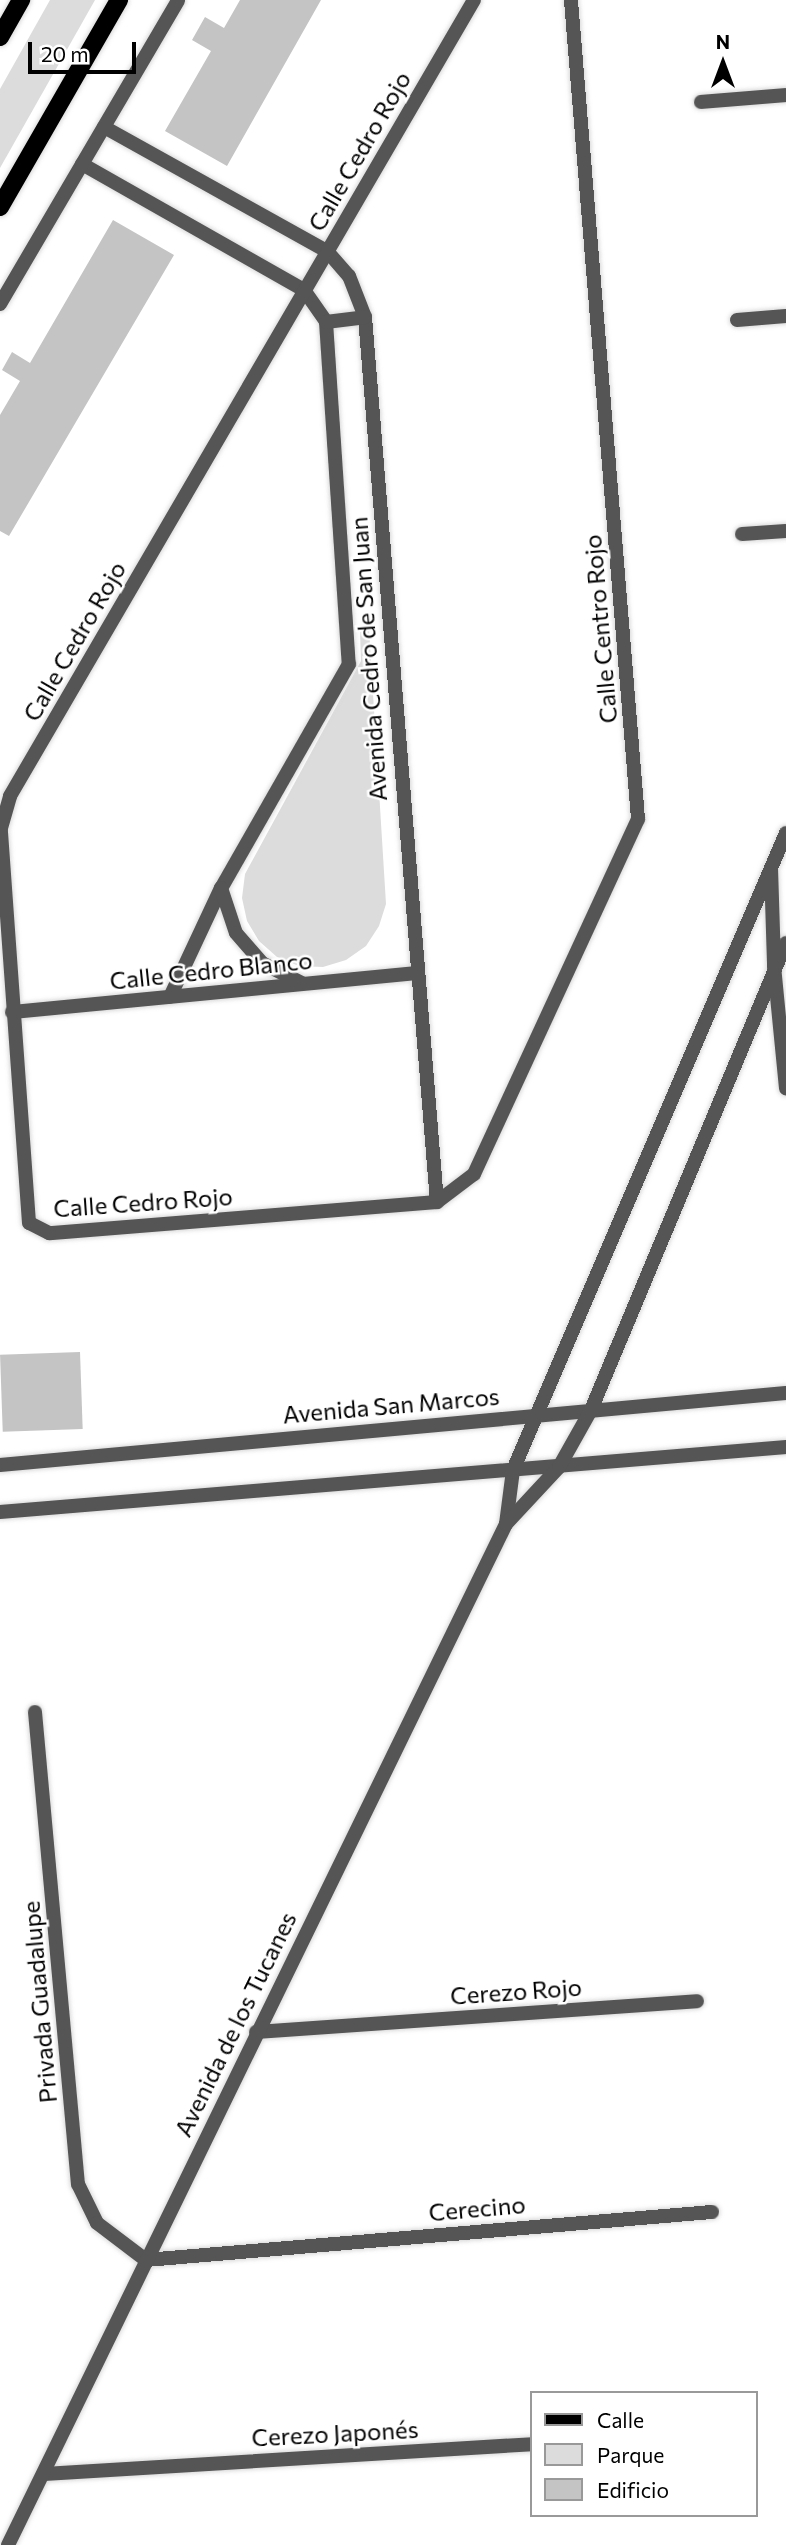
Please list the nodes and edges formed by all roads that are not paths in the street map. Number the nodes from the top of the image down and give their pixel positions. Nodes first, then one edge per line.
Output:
1 (22, 0) edge
2 (119, 0) edge
3 (178, 0) edge
4 (474, 0) edge
5 (571, 0) edge
6 (0, 37) edge
7 (786, 96) edge
8 (701, 102) dead end
9 (104, 127) junction
10 (82, 164) junction
11 (0, 207) edge
12 (327, 251) junction
13 (304, 290) junction
14 (0, 304) edge
15 (786, 316) edge
16 (365, 317) junction
17 (737, 320) dead end
18 (326, 322) junction
19 (786, 531) edge
20 (742, 534) dead end
21 (786, 833) edge
22 (771, 863) junction
23 (221, 888) junction
24 (786, 943) edge
25 (780, 965) edge
26 (415, 973) junction
27 (303, 984) junction
28 (170, 997) junction
29 (12, 1012) junction
30 (786, 1088) edge
31 (438, 1202) junction
32 (786, 1393) edge
33 (591, 1410) junction
34 (537, 1414) junction
35 (786, 1447) edge
36 (0, 1465) edge
37 (559, 1467) junction
38 (513, 1470) junction
39 (0, 1512) edge
40 (506, 1524) junction
41 (36, 1712) dead end
42 (697, 2001) dead end
43 (256, 2032) junction
44 (712, 2212) dead end
45 (146, 2260) junction
46 (530, 2444) edge
47 (44, 2474) junction
48 (8, 2545) edge

1 - 6 main road
2 - 11 main road
3 - 9 street
4 - 12 street, Calle Cedro Rojo
5 - 31 street, Calle Centro Rojo
7 - 8 street
9 - 10 street
9 - 12 street, Avenida Cedro de San Juan
10 - 13 street
10 - 14 street
12 - 13 street, Calle Cedro Rojo
12 - 16 street, Avenida Cedro de San Juan
13 - 18 street
13 - 29 street, Calle Cedro Rojo
15 - 17 street
16 - 18 street
16 - 26 street, Avenida Cedro de San Juan
18 - 23 street, Avenida Cedro de San Juan
19 - 20 street
21 - 22 street, Avenida de los Tucanes
22 - 25 street
22 - 34 street, Avenida de los Tucanes
23 - 27 street
23 - 28 street, Avenida Cedro de San Juan
24 - 25 street, Avenida de los Tucanes
25 - 30 street
25 - 33 street, Avenida de los Tucanes
26 - 27 street, Calle Cedro Blanco
26 - 31 street, Avenida Cedro de San Juan
27 - 28 street, Calle Cedro Blanco
28 - 29 street, Calle Cedro Blanco
29 - 31 street, Calle Cedro Rojo
32 - 33 street, Avenida San Marcos
33 - 34 street, Avenida San Marcos
33 - 37 street, Avenida de los Tucanes
34 - 36 street, Avenida San Marcos
34 - 38 street, Avenida de los Tucanes
35 - 37 street
37 - 38 street
37 - 40 street, Avenida de los Tucanes
38 - 39 street
38 - 40 street, Avenida de los Tucanes
40 - 43 street, Avenida de los Tucanes
41 - 45 street, Privada Guadalupe
42 - 43 street, Cerezo Rojo
43 - 45 street, Avenida de los Tucanes
44 - 45 street, Cerecino
45 - 47 street, Avenida de los Tucanes
46 - 47 street, Cerezo Japonés
47 - 48 street, Avenida de los Tucanes

